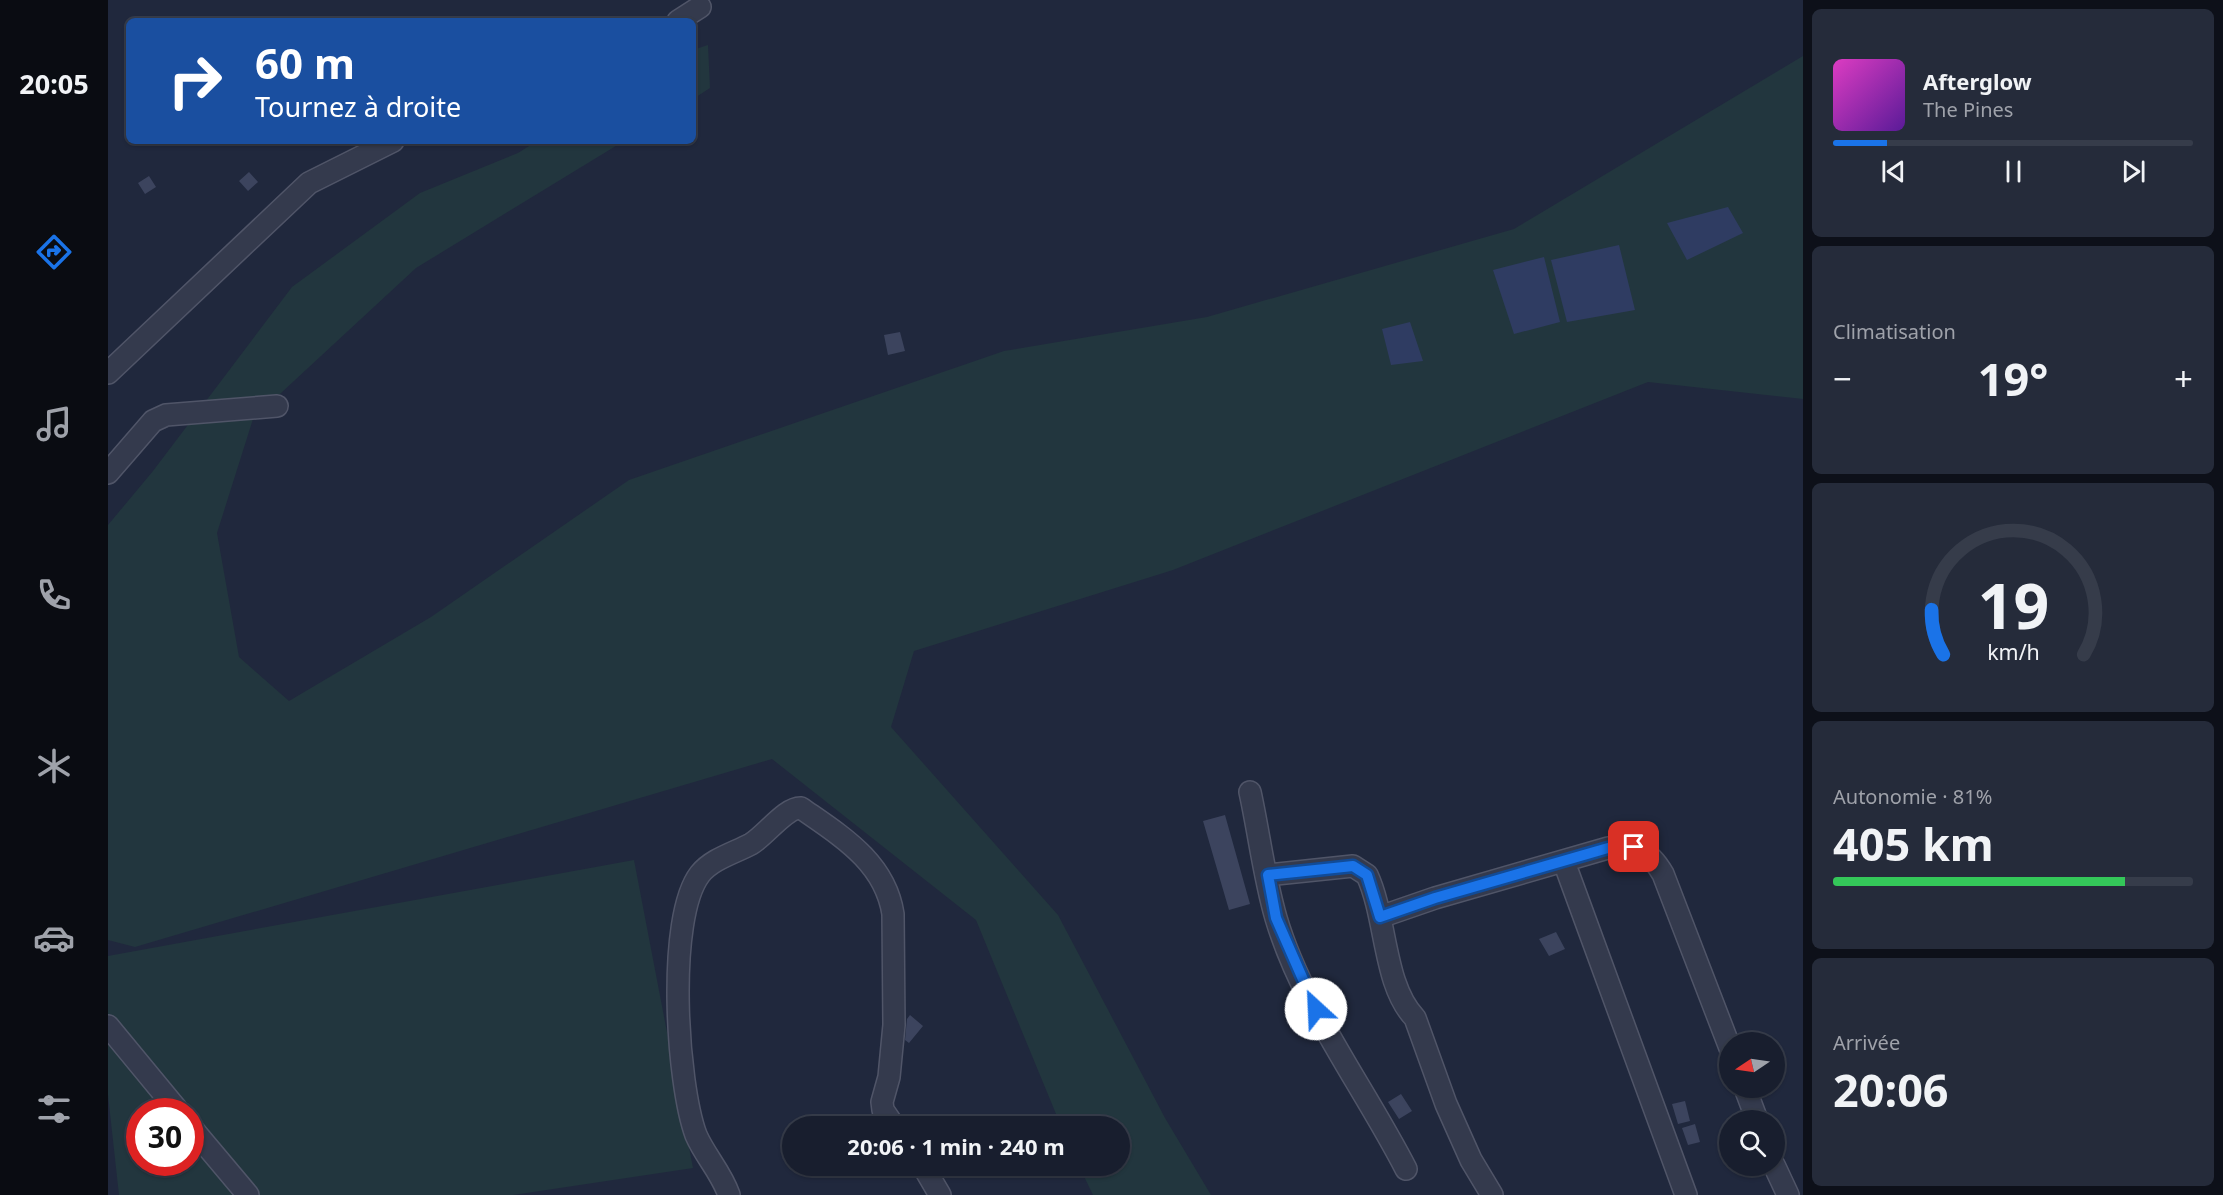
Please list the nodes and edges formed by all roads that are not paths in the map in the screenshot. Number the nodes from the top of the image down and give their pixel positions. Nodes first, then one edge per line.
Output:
1 (700, 7) dead end
2 (683, 18) edge
3 (387, 144) edge
4 (108, 373) edge
5 (277, 406) dead end
6 (108, 473) edge
7 (1250, 792) dead end
8 (1564, 862) junction
9 (1268, 875) junction
10 (1380, 917) junction
11 (108, 1026) edge
12 (1724, 1032) edge
13 (167, 1098) edge
14 (887, 1116) edge
15 (204, 1142) edge
16 (1406, 1169) dead end
17 (929, 1176) edge
18 (1779, 1176) edge
19 (248, 1195) edge
20 (729, 1195) edge
21 (940, 1195) edge
22 (1492, 1195) edge
23 (1686, 1195) edge
24 (1788, 1195) edge

1 - 2 street
3 - 4 street
5 - 6 street
7 - 9 street
8 - 10 street
8 - 12 street
8 - 23 street
9 - 10 street
9 - 16 street
10 - 22 street
11 - 13 street
14 - 20 street
15 - 19 street
17 - 21 street
18 - 24 street

